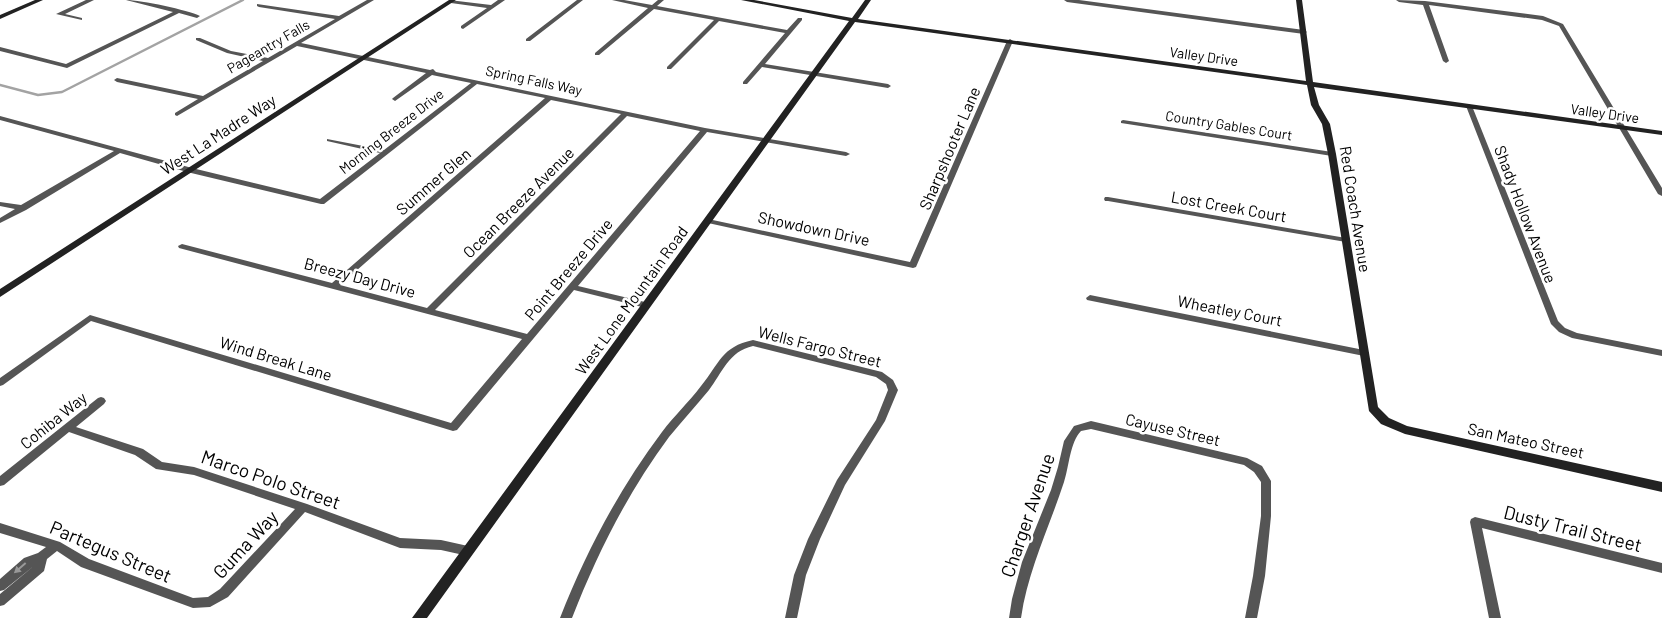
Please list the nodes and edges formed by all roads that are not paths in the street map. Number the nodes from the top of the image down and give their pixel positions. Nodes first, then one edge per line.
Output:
1 (40, 0) edge
2 (91, 0) edge
3 (129, 0) edge
4 (371, 0) edge
5 (452, 0) edge
6 (502, 0) edge
7 (580, 0) edge
8 (615, 0) edge
9 (661, 0) edge
10 (744, 0) edge
11 (868, 0) edge
12 (1067, 0) edge
13 (1299, 0) edge
14 (1399, 0) edge
15 (1424, 3) junction
16 (259, 4) dead end
17 (651, 7) junction
18 (491, 8) junction
19 (179, 11) junction
20 (197, 16) dead end
21 (0, 17) edge
22 (339, 18) junction
23 (800, 18) dead end
24 (80, 19) dead end
25 (718, 19) junction
26 (854, 20) junction
27 (1557, 22) joint
28 (462, 27) dead end
29 (788, 32) junction
30 (1304, 32) junction
31 (198, 39) dead end
32 (528, 40) dead end
33 (1010, 42) junction
34 (296, 44) junction
35 (0, 50) edge
36 (597, 54) dead end
37 (362, 58) junction
38 (269, 60) junction
39 (1446, 61) dead end
40 (760, 65) junction
41 (669, 68) dead end
42 (433, 72) junction
43 (814, 74) junction
44 (117, 80) dead end
45 (477, 81) junction
46 (745, 83) dead end
47 (1310, 84) junction
48 (888, 86) dead end
49 (550, 96) junction
50 (204, 98) junction
51 (395, 99) dead end
52 (1469, 106) junction
53 (626, 113) junction
54 (177, 114) dead end
55 (0, 118) edge
56 (11, 121) junction
57 (1123, 122) dead end
58 (0, 127) edge
59 (1621, 128) junction
60 (705, 130) junction
61 (1662, 133) edge
62 (329, 140) dead end
63 (766, 140) junction
64 (120, 151) junction
65 (386, 152) junction
66 (846, 154) dead end
67 (1332, 154) junction
68 (190, 170) junction
69 (1662, 194) edge
70 (1108, 199) dead end
71 (0, 204) edge
72 (23, 208) junction
73 (0, 221) edge
74 (708, 221) junction
75 (1346, 240) junction
76 (182, 246) dead end
77 (913, 265) joint
78 (334, 286) junction
79 (572, 287) junction
80 (0, 294) edge
81 (1090, 298) dead end
82 (646, 305) junction
83 (429, 311) junction
84 (1562, 330) joint
85 (530, 338) junction
86 (1364, 353) junction
87 (1662, 353) edge
88 (0, 383) edge
89 (101, 401) dead end
90 (1385, 421) joint
91 (453, 427) joint
92 (1079, 427) joint
93 (68, 428) junction
94 (1258, 469) joint
95 (0, 482) edge
96 (1662, 487) edge
97 (303, 507) junction
98 (0, 528) edge
99 (56, 544) junction
100 (468, 551) junction
101 (42, 557) junction
102 (1662, 568) edge
103 (0, 586) edge
104 (0, 601) edge
105 (210, 602) joint
106 (419, 618) edge
107 (566, 618) edge
108 (791, 618) edge
109 (1015, 618) edge
110 (1251, 618) edge
111 (1494, 618) edge

1 - 21 street
2 - 24 street
3 - 19 street
4 - 22 street, Pageantry Falls
5 - 18 street
5 - 37 street, West La Madre Way
6 - 18 street
7 - 32 street
8 - 17 street
9 - 17 street
10 - 26 street, Valley Drive
11 - 26 street, West Lone Mountain Road
12 - 30 street
13 - 30 street, Red Coach Avenue
14 - 15 street
15 - 27 street
15 - 39 street
16 - 22 street
17 - 25 street
17 - 36 street
18 - 28 street
19 - 20 street
19 - 35 street
22 - 34 street, Pageantry Falls
23 - 29 street
25 - 29 street
25 - 41 street
26 - 33 street, Valley Drive
26 - 43 street, West Lone Mountain Road
27 - 59 street
29 - 40 street
30 - 47 street, Red Coach Avenue
31 - 38 street
33 - 47 street, Valley Drive
33 - 77 street, Sharpshooter Lane
34 - 37 street, Spring Falls Way
34 - 38 street, Pageantry Falls
37 - 42 street, Spring Falls Way
37 - 68 street, West La Madre Way
38 - 50 street, Pageantry Falls
40 - 43 street
40 - 46 street
42 - 45 street, Spring Falls Way
42 - 51 street
43 - 48 street
43 - 63 street, West Lone Mountain Road
44 - 50 street
45 - 49 street, Spring Falls Way
45 - 65 street, Morning Breeze Drive
47 - 52 street, Valley Drive
47 - 67 street, Red Coach Avenue
49 - 53 street, Spring Falls Way
49 - 78 street, Summer Glen
50 - 54 street, Pageantry Falls
52 - 59 street, Valley Drive
52 - 84 street, Shady Hollow Avenue
53 - 60 street, Spring Falls Way
53 - 83 street, Ocean Breeze Avenue
55 - 56 street
56 - 58 street
56 - 64 street
57 - 67 street, Country Gables Court
59 - 61 street, Valley Drive
59 - 69 street
60 - 63 street, Spring Falls Way
60 - 79 street, Point Breeze Drive
62 - 65 street
63 - 66 street, Spring Falls Way
63 - 74 street, West Lone Mountain Road
64 - 68 street
64 - 72 street
65 - 68 street, Morning Breeze Drive
67 - 75 street, Red Coach Avenue
68 - 80 street, West La Madre Way
70 - 75 street, Lost Creek Court
71 - 72 street
72 - 73 street
74 - 77 street, Showdown Drive
74 - 82 street, West Lone Mountain Road
75 - 86 street, Red Coach Avenue
76 - 78 street, Breezy Day Drive
78 - 83 street, Breezy Day Drive
79 - 82 street
79 - 85 street, Point Breeze Drive
81 - 86 street, Wheatley Court
82 - 100 street, West Lone Mountain Road
83 - 85 street, Breezy Day Drive
84 - 87 street
85 - 91 street, Point Breeze Drive
86 - 90 street, Red Coach Avenue
88 - 91 street, Wind Break Lane
89 - 93 street, Cohiba Way
90 - 96 street, San Mateo Street
92 - 94 street, Cayuse Street
92 - 109 street, Charger Avenue
93 - 95 street, Cohiba Way
93 - 97 street, Marco Polo Street
94 - 110 street
97 - 100 street, Marco Polo Street
97 - 105 street, Guma Way
98 - 99 street, Partegus Street
99 - 101 street
99 - 105 street, Partegus Street
100 - 106 street, West Lone Mountain Road
101 -> 103 street
101 - 104 street
102 - 111 street, Dusty Trail Street
107 - 108 street, Wells Fargo Street

